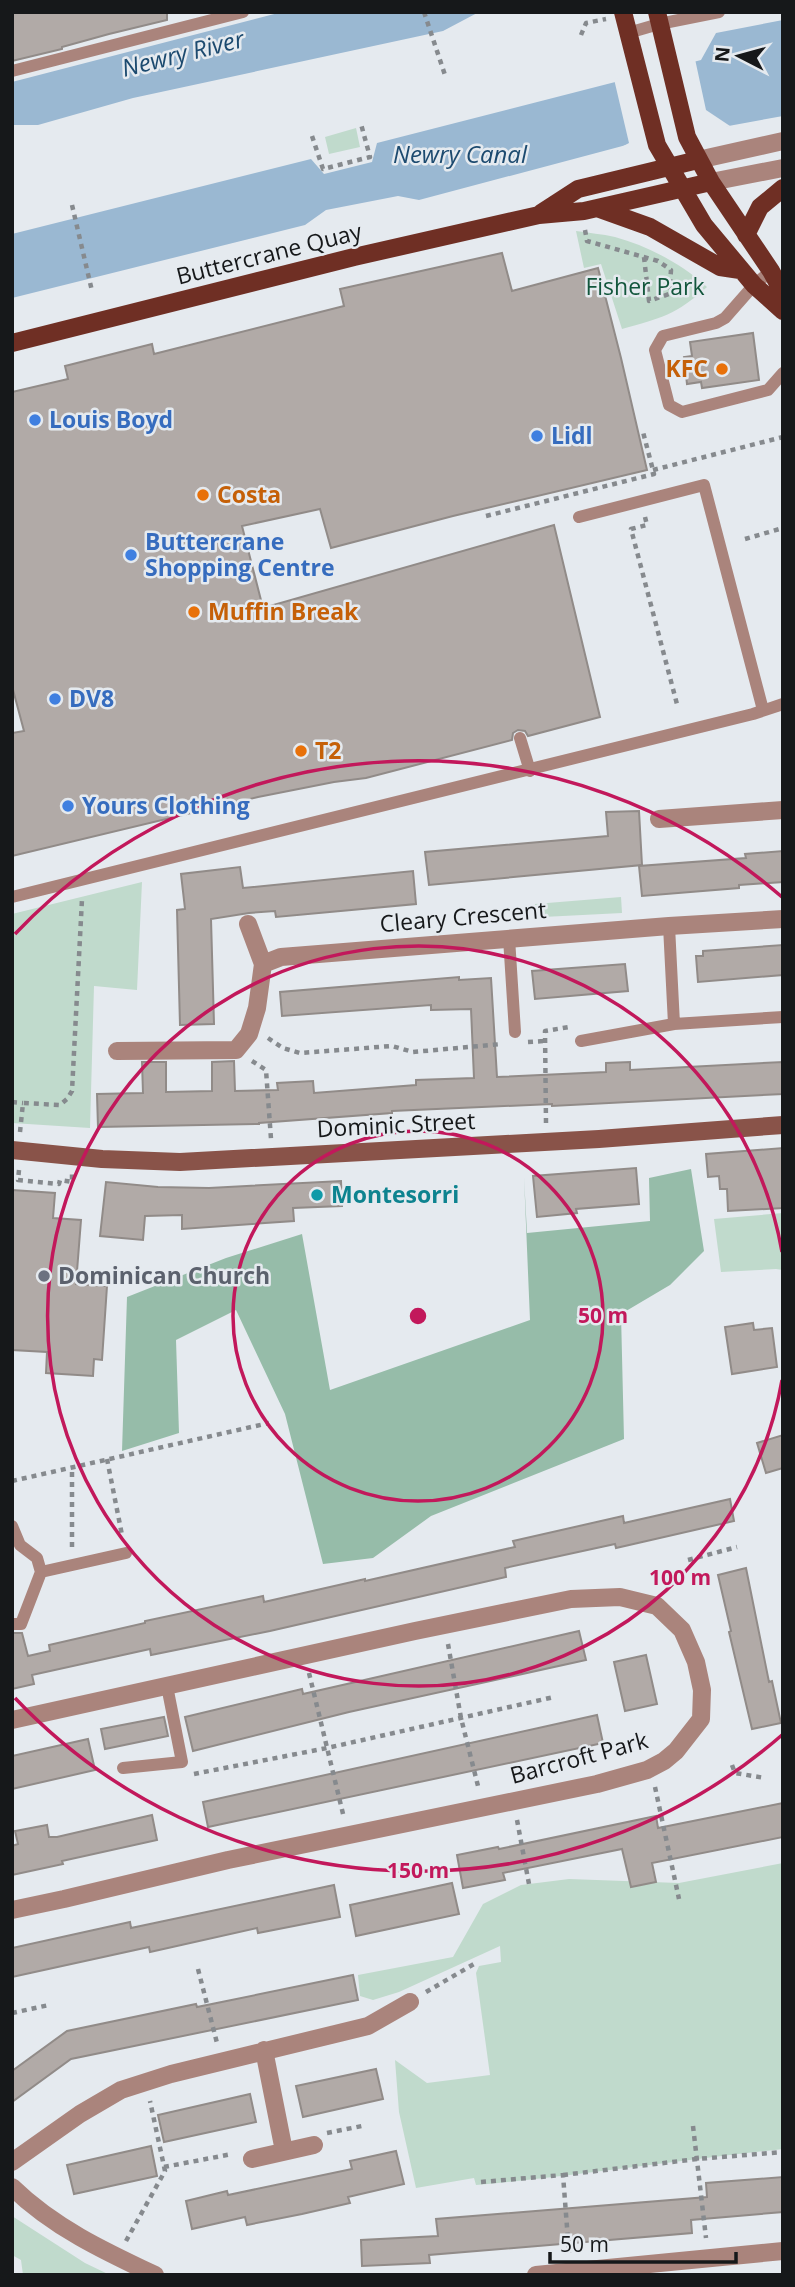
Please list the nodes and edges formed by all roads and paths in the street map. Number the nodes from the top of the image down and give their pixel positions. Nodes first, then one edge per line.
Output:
1 (243, 12) edge
2 (424, 12) edge
3 (623, 12) edge
4 (719, 12) edge
5 (658, 18) edge
6 (606, 19) dead end
7 (628, 33) junction
8 (581, 36) dead end
9 (12, 71) edge
10 (445, 75) dead end
11 (361, 124) dead end
12 (312, 136) dead end
13 (783, 141) edge
14 (698, 160) junction
15 (669, 166) junction
16 (783, 168) edge
17 (711, 182) junction
18 (783, 188) edge
19 (683, 189) junction
20 (72, 205) dead end
21 (597, 208) junction
22 (539, 215) junction
23 (584, 226) dead end
24 (746, 235) junction
25 (644, 257) junction
26 (740, 270) junction
27 (771, 271) junction
28 (754, 285) junction
29 (92, 291) dead end
30 (783, 293) edge
31 (783, 311) edge
32 (12, 343) edge
33 (783, 373) edge
34 (643, 432) dead end
35 (783, 437) edge
36 (653, 470) junction
37 (634, 479) junction
38 (641, 501) junction
39 (486, 516) dead end
40 (579, 517) dead end
41 (783, 528) edge
42 (745, 539) dead end
43 (783, 704) edge
44 (678, 708) dead end
45 (763, 710) junction
46 (520, 738) dead end
47 (530, 771) junction
48 (783, 810) edge
49 (659, 819) dead end
50 (79, 882) junction
51 (12, 897) edge
52 (783, 919) edge
53 (248, 924) dead end
54 (669, 926) junction
55 (509, 938) junction
56 (263, 964) junction
57 (783, 1017) edge
58 (674, 1024) junction
59 (251, 1026) junction
60 (515, 1032) dead end
61 (545, 1041) junction
62 (586, 1041) joint
63 (526, 1042) dead end
64 (503, 1044) dead end
65 (236, 1050) junction
66 (117, 1051) dead end
67 (12, 1102) edge
68 (23, 1103) junction
69 (783, 1125) edge
70 (548, 1142) junction
71 (16, 1150) edge
72 (272, 1157) junction
73 (18, 1180) dead end
74 (72, 1182) dead end
75 (269, 1423) dead end
76 (107, 1459) junction
77 (72, 1467) junction
78 (12, 1481) edge
79 (12, 1526) edge
80 (737, 1547) dead end
81 (126, 1553) joint
82 (688, 1560) dead end
83 (72, 1564) junction
84 (41, 1572) junction
85 (12, 1624) edge
86 (444, 1625) junction
87 (305, 1655) junction
88 (167, 1686) junction
89 (554, 1697) dead end
90 (461, 1718) junction
91 (12, 1720) edge
92 (327, 1748) junction
93 (732, 1765) dead end
94 (122, 1768) dead end
95 (193, 1774) dead end
96 (765, 1778) dead end
97 (656, 1789) dead end
98 (483, 1808) junction
99 (515, 1812) dead end
100 (348, 1836) junction
101 (528, 1884) dead end
102 (679, 1899) dead end
103 (12, 1909) edge
104 (474, 1964) dead end
105 (198, 1969) dead end
106 (410, 2002) joint
107 (49, 2004) dead end
108 (12, 2013) edge
109 (264, 2050) junction
110 (222, 2061) junction
111 (147, 2088) dead end
112 (362, 2126) dead end
113 (693, 2126) dead end
114 (319, 2139) joint
115 (284, 2151) junction
116 (783, 2152) edge
117 (245, 2156) joint
118 (697, 2159) junction
119 (12, 2162) edge
120 (164, 2167) junction
121 (563, 2175) junction
122 (481, 2182) dead end
123 (12, 2187) edge
124 (707, 2242) dead end
125 (124, 2245) dead end
126 (783, 2251) edge
127 (569, 2257) dead end
128 (155, 2275) edge
129 (536, 2275) edge

1 - 9 lane
2 - 10 path
3 - 7 main road
4 - 5 lane
5 - 7 lane
5 - 14 main road
6 - 8 path
7 - 15 main road
11 - 12 path
13 - 14 street
14 - 15 main road, Buttercrane Quay
14 - 17 main road
15 - 19 main road
15 - 22 main road, Buttercrane Quay
16 - 17 street
17 - 19 main road, Buttercrane Quay
17 - 24 main road
18 - 24 main road
19 - 21 main road, Buttercrane Quay
19 - 26 main road
20 - 29 path
21 - 22 main road, Buttercrane Quay
21 - 26 main road
22 - 32 main road, Buttercrane Quay
23 - 25 path
24 - 27 main road
25 - 25 path
26 - 28 main road
27 - 28 lane
27 - 30 main road
28 - 31 main road
28 - 33 lane
34 - 36 path
35 - 36 path
36 - 37 path
37 - 38 path
37 - 39 path
38 - 40 lane
38 - 44 path
38 - 45 lane
41 - 42 path
43 - 45 lane
45 - 47 lane
46 - 47 lane
47 - 50 lane
48 - 49 street
50 - 51 lane
50 - 68 path
52 - 54 street, Cleary Crescent
53 - 56 street
54 - 55 street, Cleary Crescent
54 - 58 lane
55 - 56 street, Cleary Crescent
55 - 60 lane
56 - 59 street
57 - 58 lane
58 - 62 lane
59 - 64 path
59 - 65 street
61 - 62 path
61 - 63 path
61 - 70 path
65 - 66 street
65 - 72 path
67 - 68 path
68 - 71 path
69 - 70 main road, Dominic Street
70 - 72 main road, Dominic Street
71 - 72 main road, Dominic Street
73 - 74 path
75 - 76 path
76 - 77 path
76 - 81 path
77 - 78 path
77 - 83 path
79 - 84 lane
80 - 82 path
81 - 83 lane
83 - 84 lane
84 - 85 lane
86 - 87 street, Barcroft Park
86 - 90 path
86 - 98 street, Barcroft Park
87 - 88 street, Barcroft Park
87 - 92 path
88 - 91 street, Barcroft Park
88 - 94 lane
89 - 90 path
90 - 92 path
90 - 98 path
92 - 95 path
92 - 100 path
93 - 96 path
97 - 102 path
98 - 100 street, Barcroft Park
99 - 101 path
100 - 103 street, Barcroft Park
104 - 106 path
105 - 110 path
106 - 109 street
107 - 108 path
109 - 110 street
109 - 115 street
110 - 119 street
111 - 120 path
112 - 114 path
113 - 118 path
114 - 115 street
115 - 117 street
116 - 118 path
117 - 120 path
118 - 121 path
118 - 124 path
120 - 125 path
121 - 122 path
121 - 127 path
123 - 128 street
126 - 129 street

